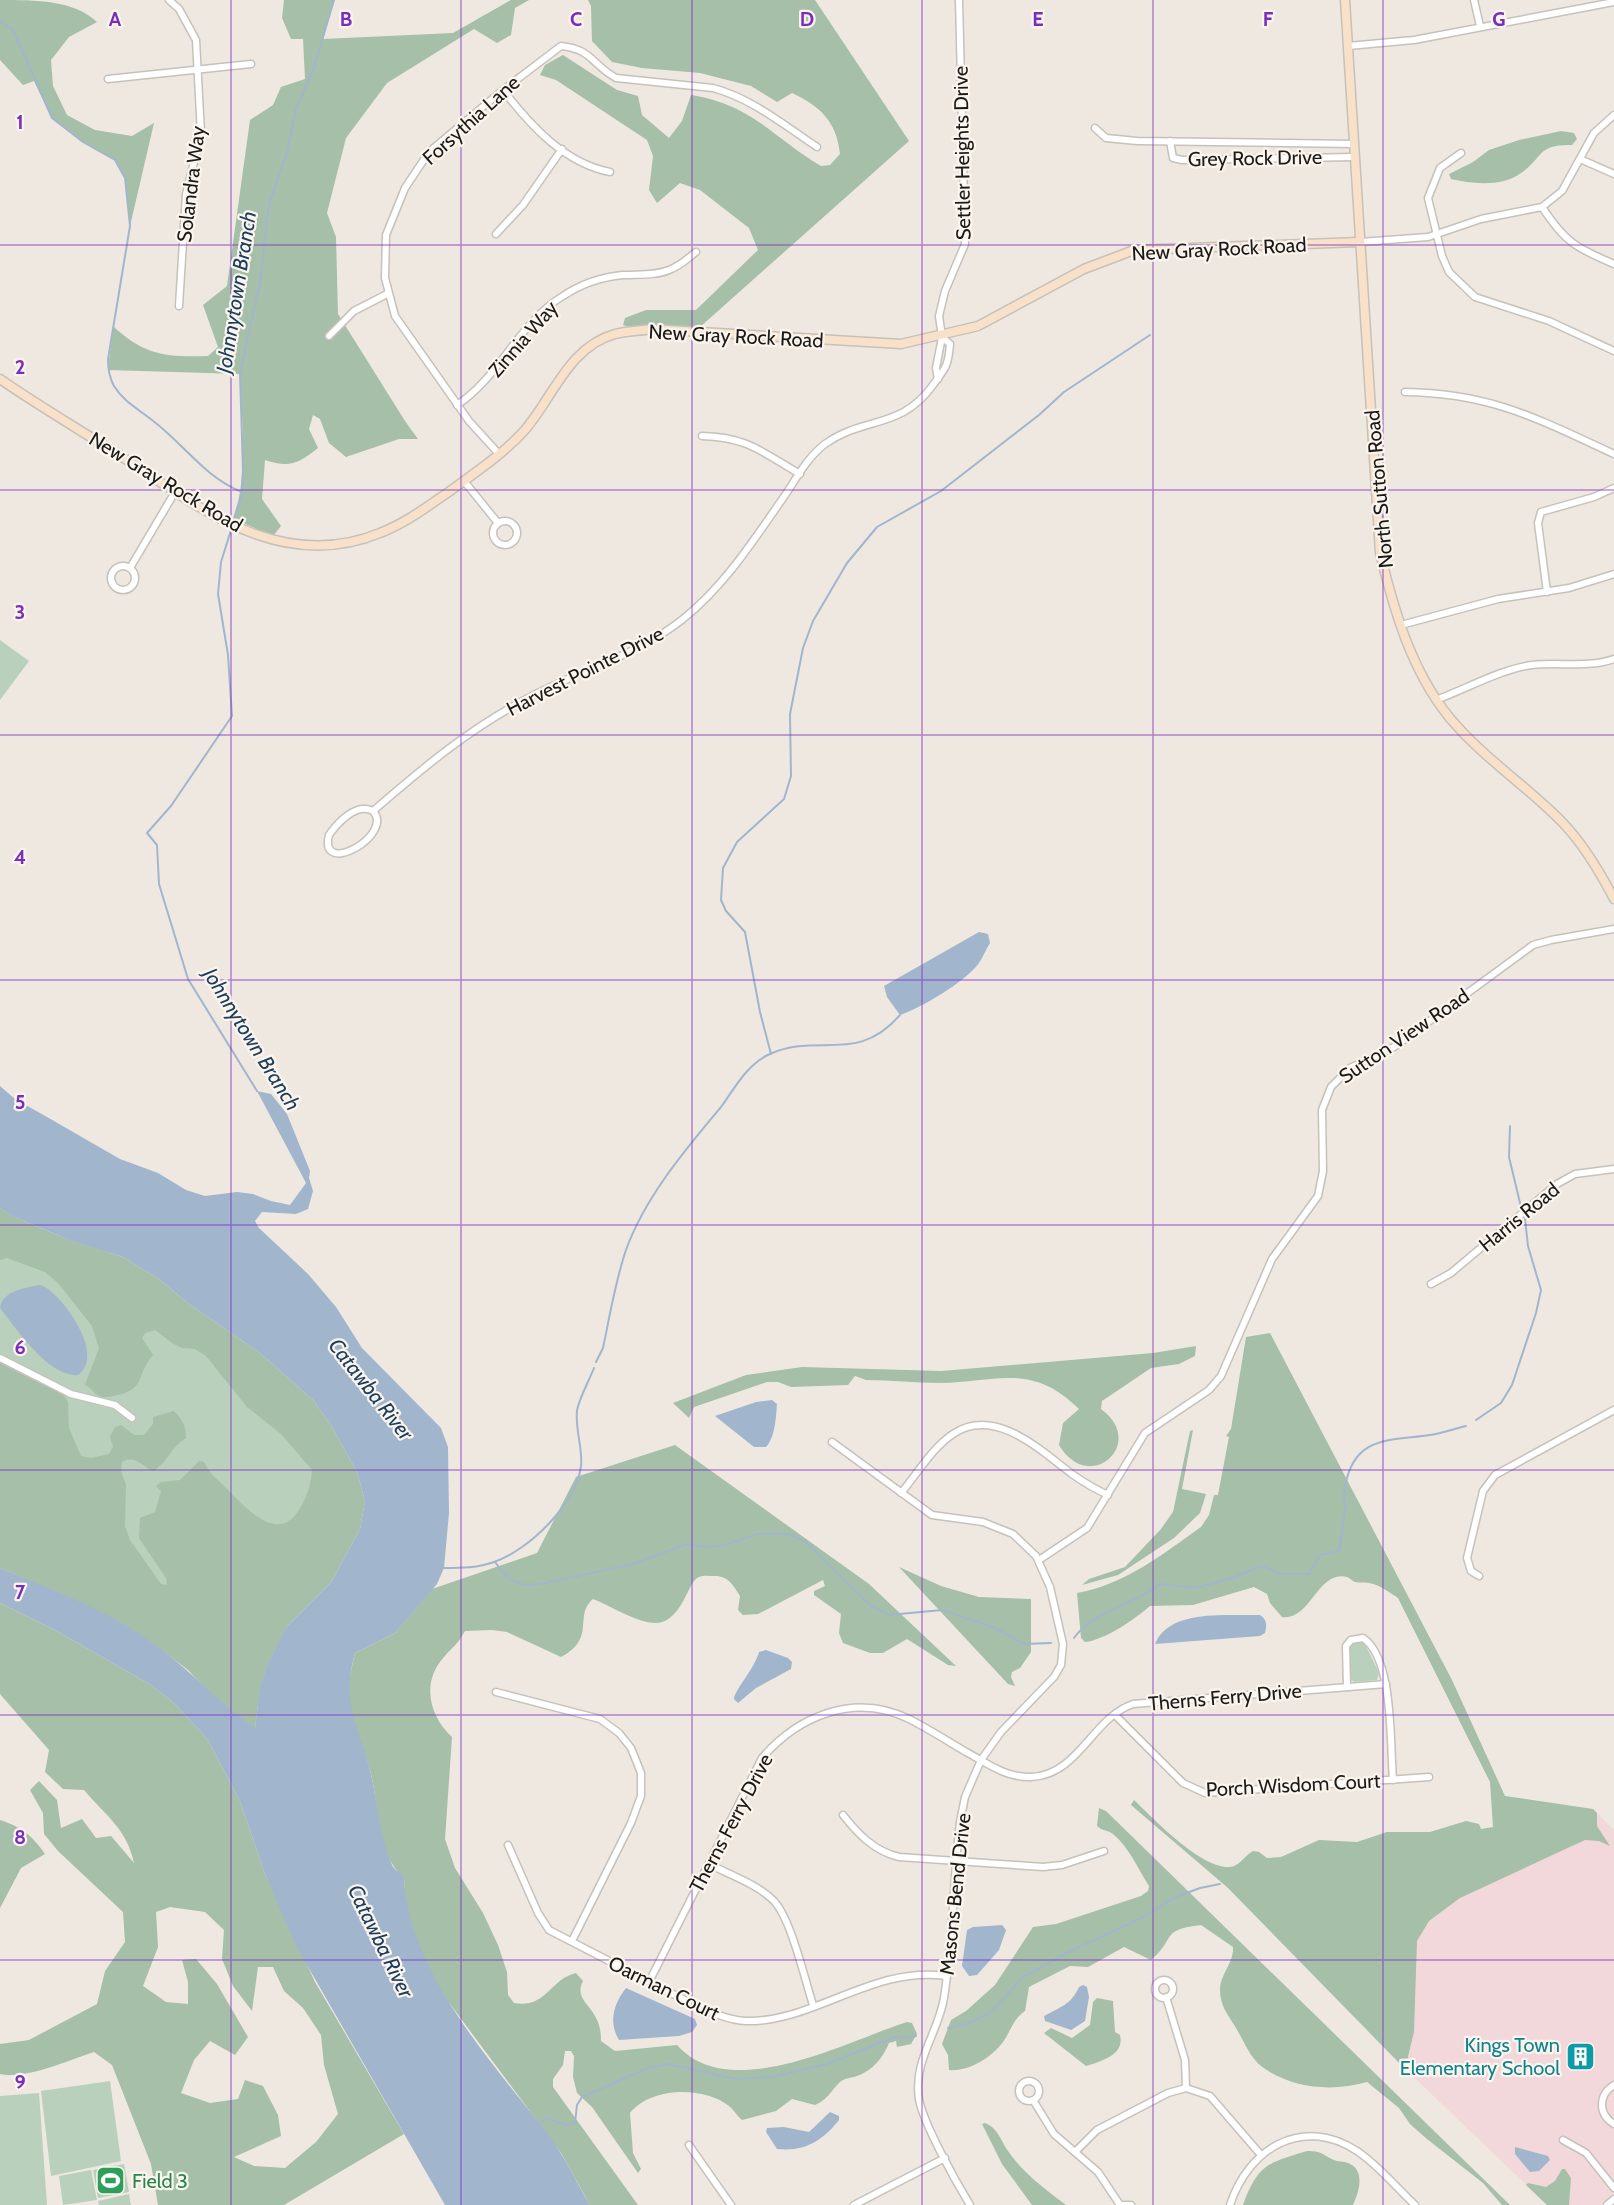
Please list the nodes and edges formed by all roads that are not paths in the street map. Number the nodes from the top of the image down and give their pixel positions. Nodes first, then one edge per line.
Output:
1 (169, 0) edge
2 (959, 0) edge
3 (1345, 0) edge
4 (1474, 0) edge
5 (1614, 2) edge
6 (1480, 26) junction
7 (1348, 42) junction
8 (251, 64) dead end
9 (198, 70) junction
10 (108, 79) dead end
11 (503, 90) junction
12 (1614, 115) edge
13 (1095, 128) dead end
14 (1170, 141) junction
15 (1354, 144) junction
16 (817, 147) dead end
17 (562, 149) junction
18 (1461, 153) dead end
19 (1355, 157) junction
20 (1580, 159) junction
21 (609, 172) dead end
22 (1614, 174) edge
23 (1542, 207) junction
24 (495, 234) dead end
25 (1436, 235) junction
26 (1360, 242) junction
27 (696, 252) dead end
28 (1614, 264) edge
29 (387, 294) junction
30 (179, 306) dead end
31 (329, 336) dead end
32 (942, 336) junction
33 (1614, 351) edge
34 (0, 379) edge
35 (938, 379) junction
36 (1405, 393) dead end
37 (457, 405) junction
38 (702, 436) dead end
39 (499, 454) junction
40 (1614, 454) edge
41 (800, 474) junction
42 (464, 480) junction
43 (1614, 488) edge
44 (175, 492) junction
45 (498, 523) junction
46 (130, 568) junction
47 (1614, 574) edge
48 (1547, 592) junction
49 (1401, 625) junction
50 (1614, 659) edge
51 (1436, 700) junction
52 (374, 811) junction
53 (1614, 899) edge
54 (1614, 929) edge
55 (1614, 1169) edge
56 (1431, 1284) dead end
57 (0, 1358) edge
58 (1614, 1410) edge
59 (132, 1418) dead end
60 (832, 1442) dead end
61 (901, 1493) junction
62 (1108, 1495) junction
63 (1039, 1560) junction
64 (1479, 1576) dead end
65 (1386, 1684) junction
66 (1347, 1687) junction
67 (496, 1692) dead end
68 (1115, 1715) junction
69 (981, 1760) junction
70 (1429, 1777) dead end
71 (1393, 1780) junction
72 (843, 1815) dead end
73 (508, 1845) dead end
74 (1104, 1851) dead end
75 (955, 1862) junction
76 (709, 1864) junction
77 (572, 1941) junction
78 (946, 1976) junction
79 (649, 1982) junction
80 (1166, 1997) dead end
81 (813, 2005) junction
82 (1614, 2085) edge
83 (1186, 2088) junction
84 (1033, 2100) dead end
85 (1614, 2124) edge
86 (1563, 2140) dead end
87 (689, 2145) dead end
88 (1075, 2152) junction
89 (1261, 2155) junction
90 (945, 2158) junction
91 (1602, 2173) junction
92 (1614, 2177) edge
93 (1614, 2188) edge
94 (1614, 2199) edge
95 (867, 2202) edge
96 (731, 2205) edge
97 (854, 2205) edge
98 (970, 2205) edge
99 (1120, 2205) edge
100 (1131, 2205) edge
101 (1230, 2205) edge
102 (1415, 2205) edge
103 (1607, 2205) edge

1 - 9 street, Solandra Way
2 - 32 street, Settler Heights Drive
3 - 7 street, North Sutton Road
4 - 6 street
5 - 6 street
6 - 7 street
7 - 15 street, North Sutton Road
8 - 9 street
9 - 10 street
9 - 30 street, Solandra Way
11 - 16 street, Forsythia Lane
11 - 17 street
11 - 29 street, Forsythia Lane
12 - 20 street
13 - 14 street, Grey Rock Drive
14 - 15 street, Grey Rock Drive
14 - 19 street, Grey Rock Drive
15 - 19 street, North Sutton Road
17 - 21 street
17 - 24 street
18 - 25 street
19 - 26 street, North Sutton Road
20 - 22 street
20 - 23 street
23 - 25 street
23 - 28 street
25 - 26 street
25 - 33 street
26 - 32 street, New Gray Rock Road
26 - 49 street, North Sutton Road
27 - 37 street, Zinnia Way
29 - 31 street
29 - 37 street, Forsythia Lane
32 - 35 street
32 - 35 street, Harvest Pointe Drive
32 - 39 street, New Gray Rock Road
34 - 44 street, New Gray Rock Road
35 - 41 street, Harvest Pointe Drive
36 - 40 street
37 - 39 street, Forsythia Lane
38 - 41 street
39 - 42 street, New Gray Rock Road
41 - 52 street, Harvest Pointe Drive
42 - 44 street, New Gray Rock Road
42 - 45 street
43 - 48 street
44 - 46 street
45 - 45 street
46 - 46 street
47 - 48 street
48 - 49 street
49 - 51 street, North Sutton Road
50 - 51 street
51 - 53 street, North Sutton Road
52 - 52 street, Harvest Pointe Drive
54 - 62 street, Sutton View Road
55 - 56 street, Harris Road
57 - 59 street
58 - 64 street
60 - 61 street, Masons Bend Drive
61 - 62 street
61 - 63 street, Masons Bend Drive
62 - 63 street, Sutton View Road
63 - 69 street, Masons Bend Drive
65 - 66 street, Therns Ferry Drive
65 - 66 street
65 - 71 street
66 - 68 street, Therns Ferry Drive
67 - 77 street
68 - 69 street, Therns Ferry Drive
68 - 71 street, Porch Wisdom Court
69 - 75 street, Masons Bend Drive
69 - 76 street, Therns Ferry Drive
70 - 71 street, Porch Wisdom Court
72 - 75 street
73 - 77 street, Oarman Court
74 - 75 street
75 - 78 street, Masons Bend Drive
76 - 79 street, Therns Ferry Drive
76 - 81 street
77 - 79 street, Oarman Court
78 - 81 street, Oarman Court
78 - 90 street, Masons Bend Drive
79 - 81 street, Oarman Court
80 - 83 street
82 - 85 street
83 - 88 street
83 - 89 street
84 - 88 street
86 - 91 street
87 - 96 street
88 - 99 street
89 - 101 street
89 - 102 street
90 - 95 street
90 - 98 street, Masons Bend Drive
91 - 92 street
91 - 93 street
94 - 103 street
95 - 97 street
99 - 100 street

